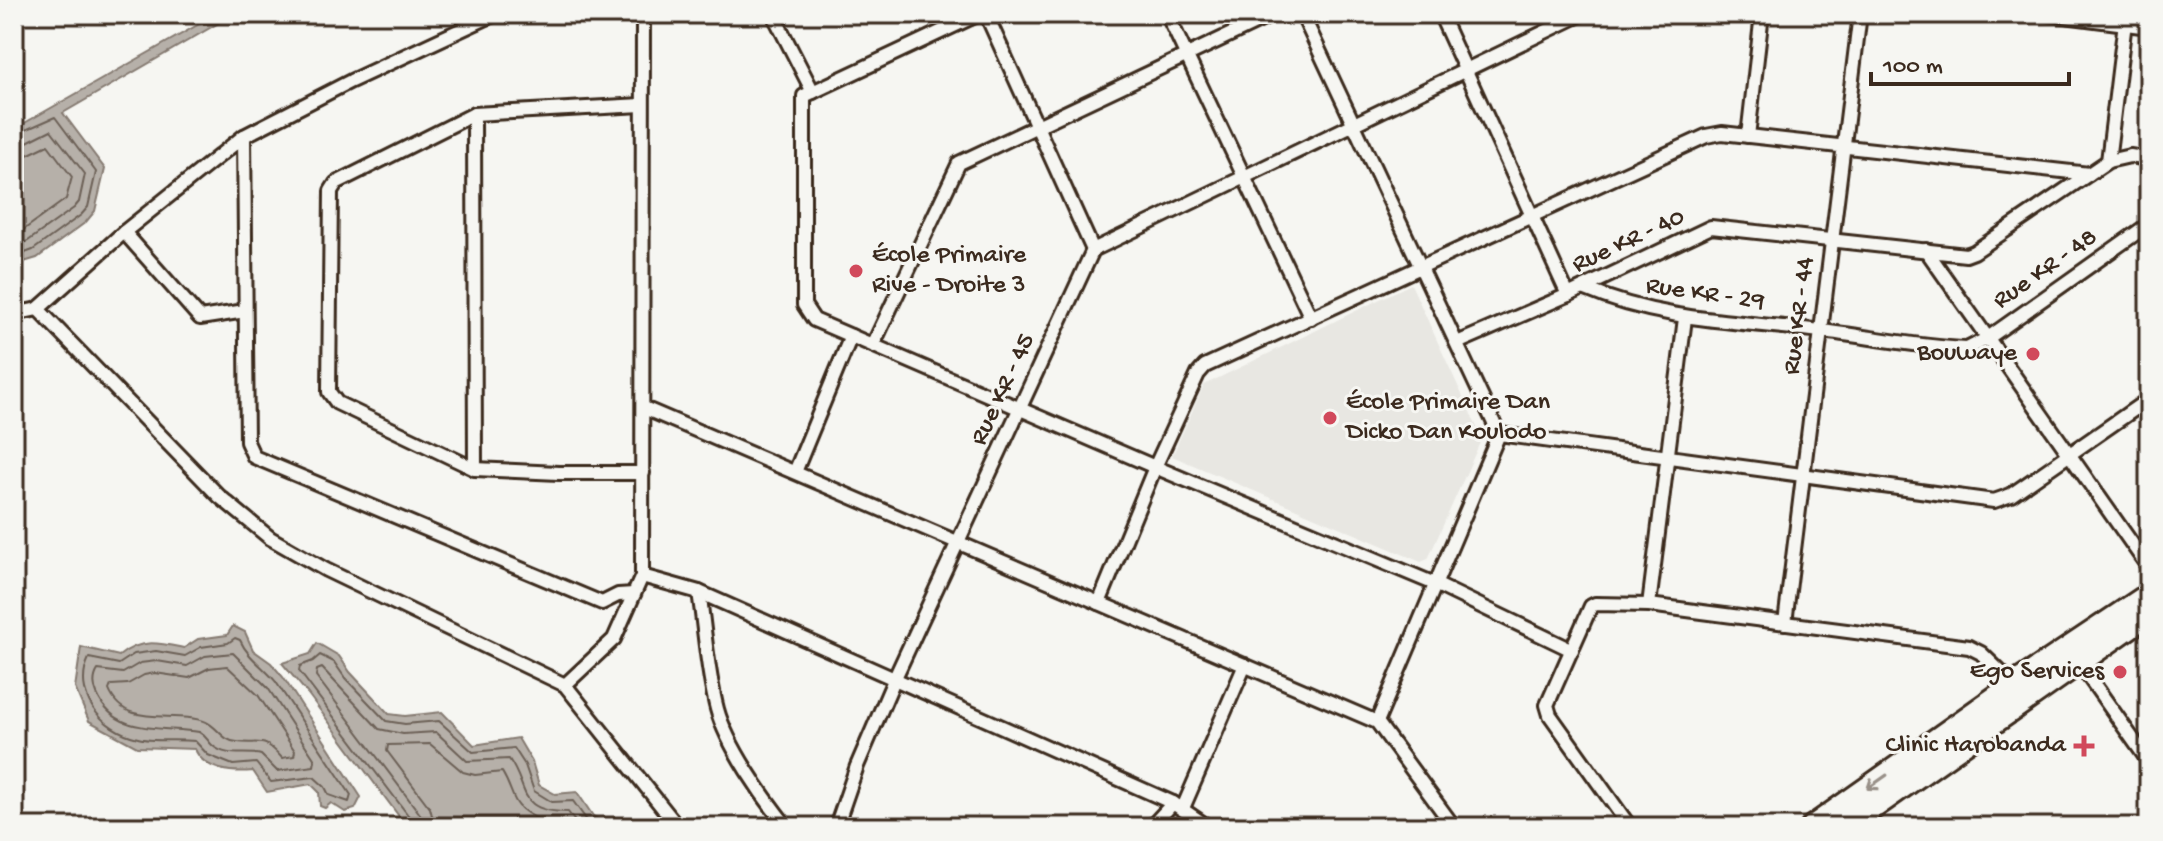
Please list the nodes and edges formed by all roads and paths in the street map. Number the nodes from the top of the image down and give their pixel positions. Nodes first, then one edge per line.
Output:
1 (495, 14) edge
2 (643, 14) edge
3 (773, 14) edge
4 (979, 14) edge
5 (986, 14) edge
6 (1167, 14) edge
7 (1274, 14) edge
8 (1302, 14) edge
9 (1440, 14) edge
10 (1582, 14) edge
11 (1762, 14) edge
12 (1860, 14) edge
13 (2049, 14) edge
14 (2126, 19) edge
15 (2149, 27) edge
16 (1186, 55) junction
17 (1465, 69) junction
18 (813, 92) junction
19 (642, 105) junction
20 (474, 114) junction
21 (1353, 122) junction
22 (1037, 127) junction
23 (244, 136) junction
24 (1748, 136) junction
25 (1843, 146) junction
26 (2149, 159) edge
27 (2108, 161) junction
28 (2089, 174) junction
29 (1242, 176) junction
30 (1531, 215) junction
31 (2149, 224) edge
32 (124, 232) junction
33 (1831, 239) junction
34 (1093, 250) junction
35 (1926, 250) junction
36 (1421, 266) junction
37 (1583, 288) junction
38 (1568, 295) junction
39 (38, 309) junction
40 (245, 311) junction
41 (14, 314) edge
42 (1311, 318) junction
43 (1685, 318) junction
44 (1820, 331) junction
45 (851, 336) junction
46 (1988, 338) junction
47 (1457, 343) junction
48 (873, 345) junction
49 (1967, 349) joint
50 (2149, 399) edge
51 (644, 408) junction
52 (1019, 409) junction
53 (1499, 434) junction
54 (2069, 455) junction
55 (1668, 458) junction
56 (1155, 467) junction
57 (475, 469) junction
58 (795, 472) junction
59 (643, 473) junction
60 (1803, 475) junction
61 (959, 543) junction
62 (2149, 568) edge
63 (642, 576) junction
64 (1435, 584) junction
65 (699, 592) junction
66 (634, 594) junction
67 (2149, 595) edge
68 (1099, 603) junction
69 (1649, 605) junction
70 (2149, 613) edge
71 (1785, 623) junction
72 (1572, 650) junction
73 (2079, 663) junction
74 (1245, 665) junction
75 (894, 680) junction
76 (565, 685) junction
77 (2014, 685) junction
78 (1377, 722) junction
79 (2149, 762) edge
80 (1178, 806) junction
81 (678, 827) edge
82 (787, 827) edge
83 (836, 827) edge
84 (1151, 827) edge
85 (1208, 827) edge
86 (1454, 827) edge
87 (1630, 827) edge
88 (1813, 827) edge
89 (1845, 827) edge

1 - 23 street
2 - 19 street
3 - 18 street
4 - 18 street
5 - 22 street
6 - 16 street
7 - 16 street
8 - 21 street
9 - 17 street
10 - 17 street
11 - 24 street
12 - 25 street, Rue KR - 44
13 - 14 street
14 - 15 street
14 - 27 street
16 - 22 street
16 - 29 street
17 - 21 street
17 - 30 street
18 - 45 street
19 - 20 street
19 - 51 street
20 - 57 street
20 - 57 street
21 - 29 street
21 - 36 street
22 - 34 street
22 - 48 street
23 - 32 street
23 - 40 street
24 - 25 street
24 - 30 street
25 - 28 street
25 - 33 street, Rue KR - 44
26 - 27 street
27 - 28 street, Rue KR - 40
28 - 35 street, Rue KR - 40
29 - 34 street
29 - 42 street
30 - 36 street
30 - 38 street
31 - 46 street, Rue KR - 48
32 - 39 street
32 - 40 street
33 - 35 street, Rue KR - 40
33 - 37 street, Rue KR - 40
33 - 44 street, Rue KR - 44
34 - 52 street, Rue KR - 45
35 - 46 street
36 - 42 street
36 - 47 street
37 - 38 street, Rue KR - 40
37 - 43 street, Rue KR - 29
38 - 47 street, Rue KR - 40
39 - 41 street
39 - 76 street
40 - 66 street
42 - 56 street
43 - 44 street, Rue KR - 29
43 - 55 street
44 - 49 street, Rue KR - 29
44 - 60 street, Rue KR - 44
45 - 48 street
45 - 58 street
46 - 49 street, Rue KR - 48
46 - 54 street
47 - 53 street
48 - 52 street
50 - 54 street
51 - 58 street
51 - 59 street
52 - 56 street
52 - 61 street, Rue KR - 45
53 - 55 street
53 - 64 street
54 - 60 street
54 - 62 street
55 - 60 street
55 - 69 street
56 - 64 street
56 - 68 street
57 - 59 street
58 - 61 street
59 - 63 street
60 - 71 street, Rue KR - 44
61 - 68 street
61 - 75 street, Rue KR - 45
63 - 65 street
63 - 66 street
64 - 72 street
64 - 78 street
65 - 75 street
65 - 82 street
66 - 76 street
67 - 77 highway
68 - 74 street
69 - 71 street
69 - 72 street
70 - 73 highway
71 - 77 street
72 - 87 street
73 - 79 street
73 - 89 highway
74 - 78 street
74 - 80 street
75 - 80 street
75 - 83 street, Rue KR - 45
76 - 81 street
77 -> 88 highway
78 - 86 street
80 - 84 street
80 - 85 street

